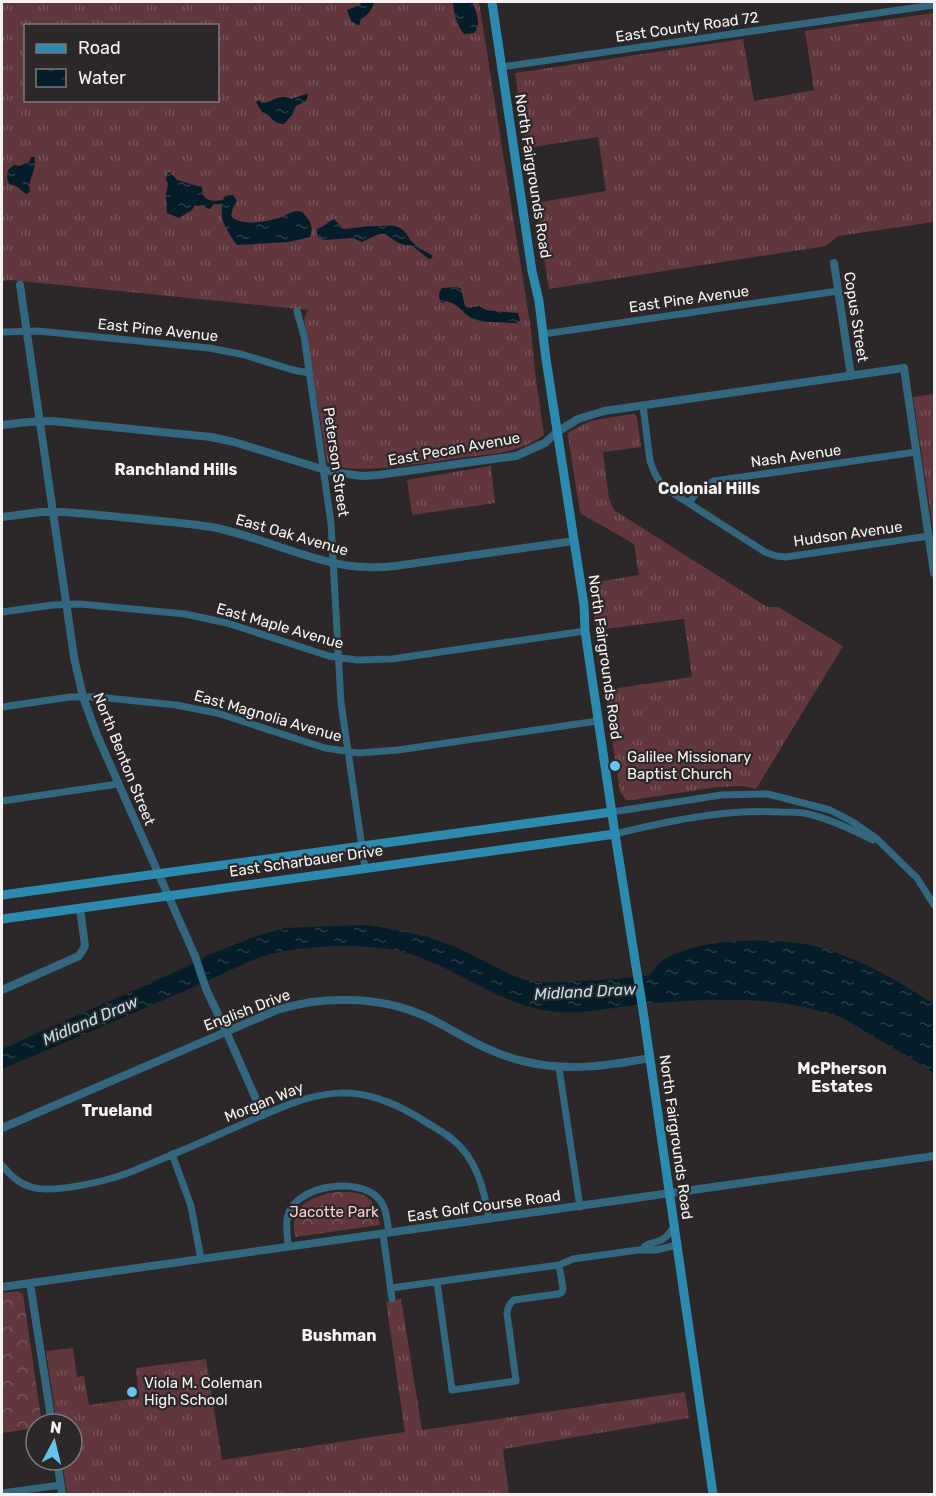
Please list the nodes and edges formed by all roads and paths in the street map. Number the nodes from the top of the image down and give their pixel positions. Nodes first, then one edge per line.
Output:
1 (492, 2) edge
2 (934, 5) edge
3 (501, 67) junction
4 (834, 263) dead end
5 (20, 285) dead end
6 (838, 291) junction
7 (297, 310) dead end
8 (27, 331) junction
9 (2, 332) edge
10 (544, 334) junction
11 (309, 373) junction
12 (851, 375) junction
13 (643, 406) junction
14 (40, 422) junction
15 (2, 425) edge
16 (557, 432) junction
17 (916, 452) junction
18 (324, 469) junction
19 (688, 503) junction
20 (53, 512) junction
21 (2, 517) edge
22 (929, 536) junction
23 (574, 541) junction
24 (334, 563) junction
25 (934, 573) edge
26 (67, 605) junction
27 (2, 612) edge
28 (585, 631) junction
29 (338, 658) junction
30 (83, 698) junction
31 (2, 707) edge
32 (598, 721) junction
33 (348, 752) junction
34 (118, 784) junction
35 (2, 801) edge
36 (612, 812) junction
37 (615, 834) junction
38 (362, 845) junction
39 (883, 845) junction
40 (365, 868) junction
41 (158, 874) junction
42 (2, 895) edge
43 (168, 896) junction
44 (934, 905) edge
45 (80, 908) junction
46 (2, 920) edge
47 (2, 990) edge
48 (226, 1031) junction
49 (650, 1058) junction
50 (559, 1068) junction
51 (263, 1115) junction
52 (2, 1128) edge
53 (172, 1154) junction
54 (934, 1156) edge
55 (2, 1165) edge
56 (670, 1194) junction
57 (580, 1207) junction
58 (489, 1219) junction
59 (674, 1227) junction
60 (386, 1233) junction
61 (677, 1245) junction
62 (288, 1247) junction
63 (645, 1250) junction
64 (201, 1259) junction
65 (559, 1264) junction
66 (437, 1282) junction
67 (30, 1283) junction
68 (2, 1287) edge
69 (391, 1288) junction
70 (392, 1299) dead end
71 (50, 1412) edge
72 (59, 1472) edge
73 (61, 1485) junction
74 (2, 1493) edge
75 (62, 1494) edge
76 (713, 1494) edge

1 - 3 main road, North Fairgrounds Road
2 - 3 street, East County Road 72
3 - 10 main road, North Fairgrounds Road
4 - 6 street, Copus Street
5 - 8 street, North Benton Street
6 - 10 street, East Pine Avenue
6 - 12 street, Copus Street
7 - 11 street, Peterson Street
8 - 9 street, East Pine Avenue
8 - 11 street, East Pine Avenue
8 - 14 street, North Benton Street
10 - 16 main road, North Fairgrounds Road
11 - 18 street, Peterson Street
12 - 13 street, East Pecan Avenue
12 - 17 street, East Pecan Avenue
13 - 16 street, East Pecan Avenue
13 - 19 street, Hudson Avenue
14 - 15 street, East Pecan Avenue
14 - 18 street, East Pecan Avenue
14 - 20 street, North Benton Street
16 - 18 street, East Pecan Avenue
16 - 23 main road, North Fairgrounds Road
17 - 19 street, Nash Avenue
17 - 22 street
18 - 24 street, Peterson Street
19 - 22 street, Hudson Avenue
20 - 21 street, East Oak Avenue
20 - 24 street, East Oak Avenue
20 - 26 street, North Benton Street
22 - 25 street
23 - 24 street, East Oak Avenue
23 - 28 main road, North Fairgrounds Road
24 - 29 street, Peterson Street
26 - 27 street, East Maple Avenue
26 - 29 street, East Maple Avenue
26 - 30 street, North Benton Street
28 - 29 street, East Maple Avenue
28 - 32 main road, North Fairgrounds Road
29 - 33 street, Peterson Street
30 - 31 street, East Magnolia Avenue
30 - 33 street, East Magnolia Avenue
30 - 34 street, North Benton Street
32 - 33 street, East Magnolia Avenue
32 - 36 main road, North Fairgrounds Road
33 - 38 street, Peterson Street
34 - 35 street
34 - 41 street, North Benton Street
36 - 37 main road, North Fairgrounds Road
36 - 38 main road, East Scharbauer Drive
36 - 39 street
37 - 39 street
37 - 40 main road, East Scharbauer Drive
37 - 49 main road, North Fairgrounds Road
38 - 40 street, Peterson Street
38 - 41 main road, East Scharbauer Drive
39 - 44 street
40 - 43 main road, East Scharbauer Drive
41 - 42 main road, East Scharbauer Drive
41 - 43 street, North Benton Street
43 - 45 main road, East Scharbauer Drive
43 - 48 street, North Benton Street
45 - 46 main road, East Scharbauer Drive
45 - 47 street
48 - 50 street, English Drive
48 - 51 street, North Benton Street
48 - 52 street, English Drive
49 - 50 street, English Drive
49 - 56 main road, North Fairgrounds Road
50 - 57 street
51 - 53 street, Morgan Way
51 - 58 street, Morgan Way
53 - 55 street, Morgan Way
53 - 64 street
54 - 56 street, East Golf Course Road
56 - 57 street, East Golf Course Road
56 - 59 main road, North Fairgrounds Road
57 - 58 street, East Golf Course Road
58 - 60 street, East Golf Course Road
59 - 61 main road, North Fairgrounds Road
59 - 63 street
60 - 62 street, East Golf Course Road
60 - 62 street
60 - 69 street
61 - 63 street
61 - 76 main road, North Fairgrounds Road
62 - 64 street, East Golf Course Road
63 - 65 street
64 - 67 street, East Golf Course Road
65 - 66 street
65 - 66 street
66 - 69 street
67 - 68 street, East Golf Course Road
67 - 71 street
69 - 70 street
72 - 73 street
73 - 74 street
73 - 75 street

